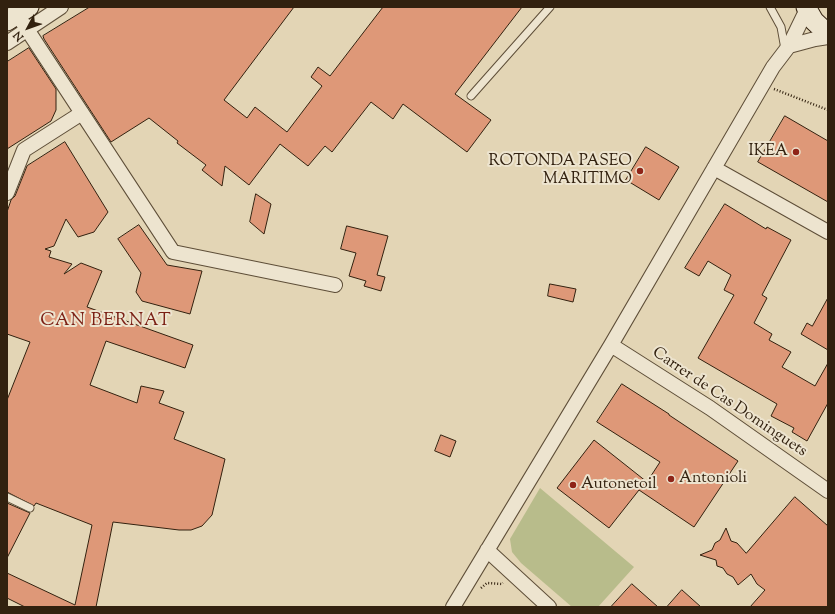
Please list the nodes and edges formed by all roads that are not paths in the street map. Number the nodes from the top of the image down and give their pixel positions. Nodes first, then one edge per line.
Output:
1 (61, 7) edge
2 (550, 7) edge
3 (770, 7) edge
4 (807, 8) edge
5 (19, 16) edge
6 (828, 36) edge
7 (7, 43) edge
8 (787, 48) junction
9 (471, 96) dead end
10 (82, 113) junction
11 (714, 168) junction
12 (7, 193) edge
13 (828, 232) edge
14 (335, 285) dead end
15 (611, 344) junction
16 (828, 491) edge
17 (7, 497) edge
18 (30, 508) dead end
19 (486, 550) junction
20 (453, 607) edge
21 (549, 607) edge

1 - 5 street
2 - 9 lane
3 - 8 lane
4 - 6 main road
4 - 8 street
5 - 7 street
5 - 10 street
6 - 8 street
8 - 11 street
10 - 12 street
10 - 14 street
11 - 13 street
11 - 15 street
15 - 16 street, Carrer de Cas Dominguets
15 - 19 street
17 - 18 lane
19 - 20 street
19 - 21 street

